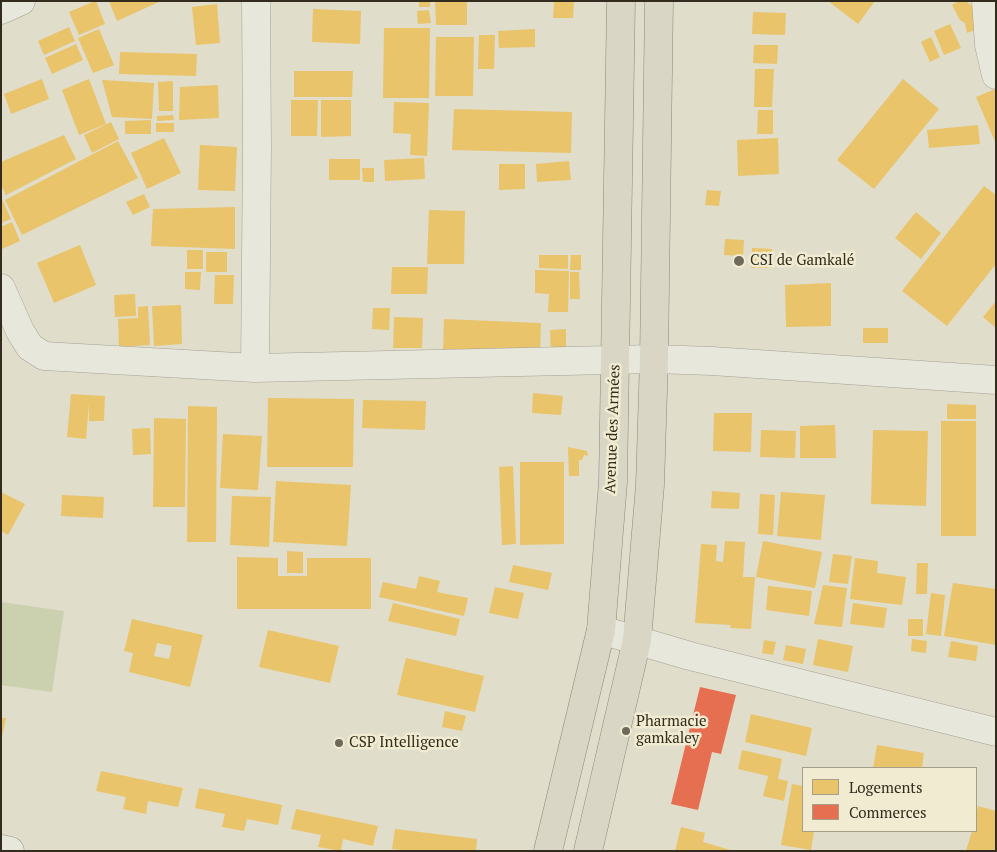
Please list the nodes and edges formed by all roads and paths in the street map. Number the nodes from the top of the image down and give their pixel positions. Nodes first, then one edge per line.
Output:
1 (21, 1) edge
2 (256, 1) edge
3 (621, 1) edge
4 (660, 1) edge
5 (986, 1) edge
6 (1, 10) edge
7 (996, 75) edge
8 (1, 288) edge
9 (616, 360) junction
10 (654, 360) junction
11 (256, 368) junction
12 (996, 380) edge
13 (601, 630) junction
14 (637, 640) junction
15 (996, 732) edge
16 (1, 849) edge
17 (10, 851) edge
18 (548, 851) edge
19 (588, 851) edge

1 - 6 street
2 - 11 street
3 - 9 highway, Avenue des Armées
4 - 10 highway
5 - 7 street
8 - 11 street
9 - 10 street
9 - 11 street
9 - 13 highway, Avenue des Armées
10 - 12 street
10 - 14 highway
13 - 14 street
13 - 18 highway, Avenue des Armées
14 - 15 street
14 - 19 highway
16 - 17 street

